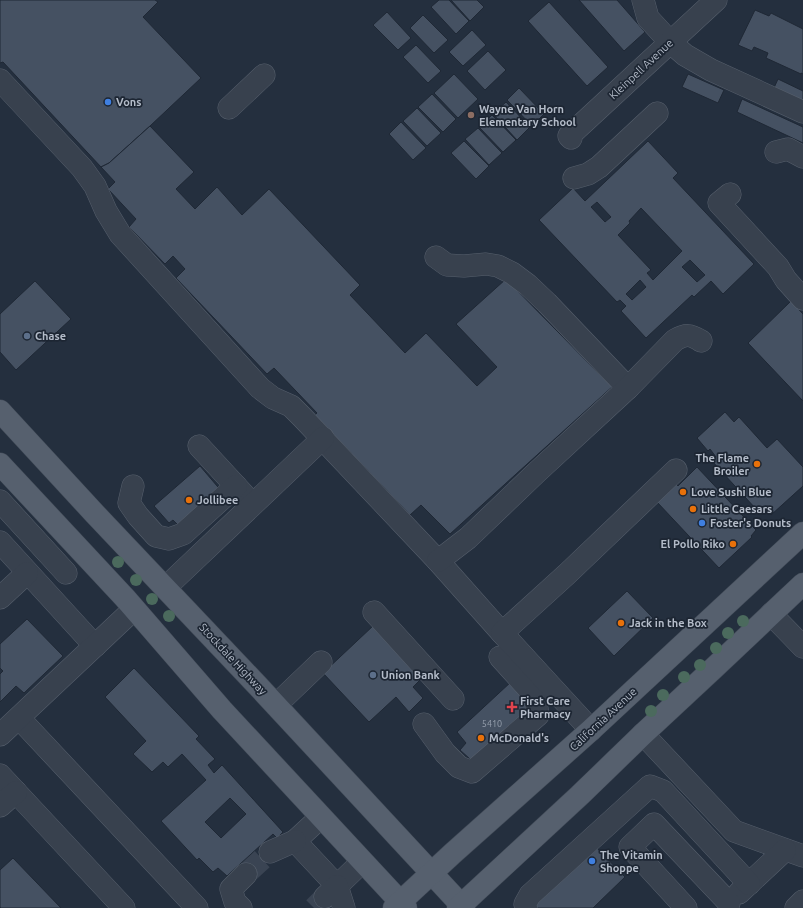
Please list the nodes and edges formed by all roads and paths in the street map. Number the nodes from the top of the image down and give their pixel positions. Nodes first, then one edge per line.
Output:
1 (643, 0) edge
2 (716, 0) edge
3 (670, 42) junction
4 (264, 75) dead end
5 (0, 80) edge
6 (229, 108) dead end
7 (803, 112) edge
8 (657, 113) dead end
9 (571, 138) dead end
10 (776, 152) dead end
11 (803, 157) edge
12 (574, 178) dead end
13 (730, 194) dead end
14 (436, 257) dead end
15 (803, 299) edge
16 (701, 341) dead end
17 (628, 388) junction
18 (0, 411) edge
19 (323, 438) junction
20 (199, 446) dead end
21 (0, 464) edge
22 (676, 470) dead end
23 (133, 486) dead end
24 (236, 486) junction
25 (0, 501) edge
26 (253, 505) junction
27 (803, 533) edge
28 (0, 542) edge
29 (85, 556) junction
30 (438, 561) junction
31 (27, 573) junction
32 (66, 573) junction
33 (803, 584) edge
34 (165, 588) junction
35 (0, 598) edge
36 (134, 609) junction
37 (374, 612) dead end
38 (771, 614) junction
39 (502, 633) junction
40 (95, 646) junction
41 (803, 647) edge
42 (500, 657) dead end
43 (321, 662) dead end
44 (453, 699) dead end
45 (276, 705) junction
46 (19, 718) junction
47 (422, 726) dead end
48 (591, 730) junction
49 (643, 734) junction
50 (0, 736) edge
51 (0, 775) edge
52 (8, 799) edge
53 (321, 817) junction
54 (295, 841) junction
55 (270, 852) tunnel mouth
56 (794, 853) edge
57 (362, 862) junction
58 (432, 874) junction
59 (749, 884) junction
60 (333, 897) edge
61 (803, 901) edge
62 (400, 906) edge
63 (726, 906) edge
64 (461, 907) edge
65 (124, 908) edge
66 (197, 908) edge
67 (344, 908) edge
68 (526, 908) edge
69 (686, 908) edge
70 (796, 908) edge

1 - 3 street
2 - 3 street, Kleinpell Avenue
3 - 7 street
3 - 9 street, Kleinpell Avenue
4 - 6 street
5 - 19 street
8 - 12 street
10 - 11 street
13 - 15 street
14 - 17 street
16 - 17 street
17 - 30 street
18 - 34 main road, Stockdale Highway
19 - 26 street
19 - 30 street
20 - 24 street
21 - 29 main road
22 - 39 street
23 - 24 street
24 - 26 street
25 - 32 street
26 - 34 street
27 - 48 main road, California Avenue
28 - 31 street
29 - 32 street
29 - 36 main road
30 - 39 street
31 - 32 street
31 - 35 street
31 - 40 street
33 - 38 main road
34 - 45 main road, Stockdale Highway
36 - 40 street
36 - 53 main road
37 - 44 street
38 - 41 street
38 - 49 main road
39 - 48 street
40 - 46 street
42 - 47 street
43 - 45 street
45 - 58 main road, Stockdale Highway
46 - 50 street
46 - 66 street
48 - 58 main road, California Avenue
49 - 56 street
49 - 64 main road
51 - 52 street
52 - 65 street
53 - 54 street
53 - 57 main road
54 - 55 street
54 - 60 street
56 - 59 street
57 - 60 street
57 - 62 main road
58 - 62 main road, California Avenue
58 - 64 main road, Stockdale Highway
59 - 63 street
59 - 68 street
60 - 67 street
61 - 70 street
63 - 69 street

